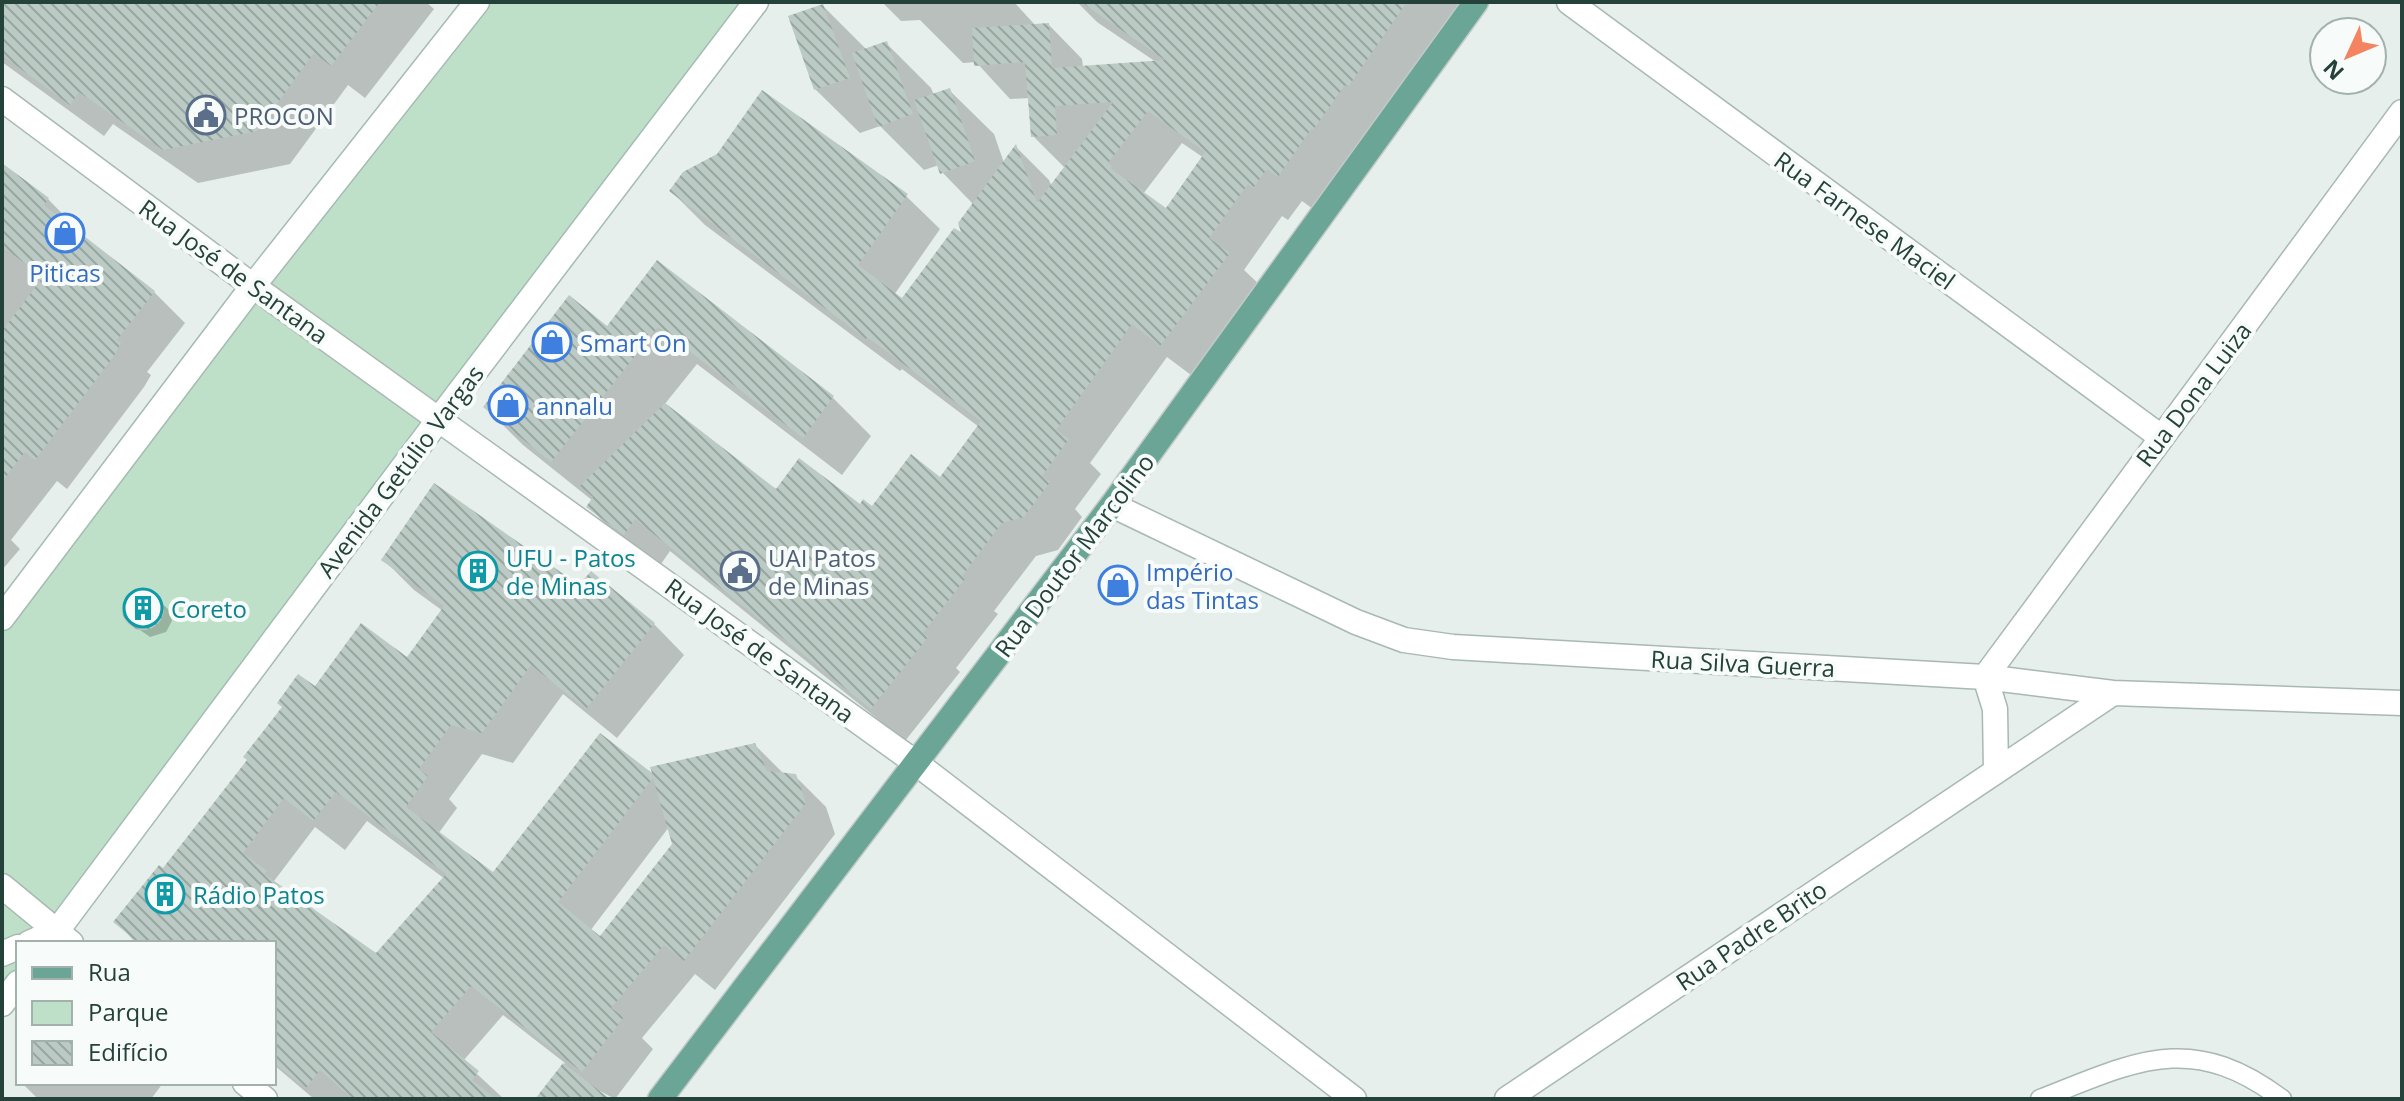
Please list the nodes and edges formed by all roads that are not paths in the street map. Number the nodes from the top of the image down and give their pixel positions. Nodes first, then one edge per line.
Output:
1 (477, 2) edge
2 (756, 2) edge
3 (1476, 2) edge
4 (1569, 2) edge
5 (2, 99) edge
6 (2402, 112) edge
7 (253, 286) junction
8 (439, 419) junction
9 (2161, 437) junction
10 (1112, 505) junction
11 (2, 618) edge
12 (1985, 677) junction
13 (2113, 693) junction
14 (2402, 703) edge
15 (916, 763) junction
16 (1996, 771) junction
17 (2, 886) edge
18 (58, 939) edge
19 (16, 986) edge
20 (2, 1004) edge
21 (248, 1085) edge
22 (265, 1099) edge
23 (660, 1099) edge
24 (1354, 1099) edge
25 (1507, 1099) edge
26 (2040, 1099) edge
27 (2282, 1099) edge

1 - 7 street
2 - 8 street, Avenida Getúlio Vargas
3 - 10 main road, Rua Doutor Marcolino
4 - 9 street, Rua Farnese Maciel
5 - 7 street, Rua José de Santana
6 - 9 street, Rua Dona Luiza
7 - 8 street, Rua José de Santana
7 - 11 street
8 - 15 street, Rua José de Santana
8 - 18 street, Avenida Getúlio Vargas
9 - 12 street, Rua Dona Luiza
10 - 12 street, Rua Silva Guerra
10 - 15 main road, Rua Doutor Marcolino
12 - 13 street, Rua Silva Guerra
12 - 16 street
13 - 14 street, Rua Silva Guerra
13 - 16 street, Rua Padre Brito
15 - 23 main road, Rua Doutor Marcolino
15 - 24 street, Rua José de Santana
16 - 25 street, Rua Padre Brito
17 - 18 street
19 - 20 street
21 - 22 street
26 - 27 lane

